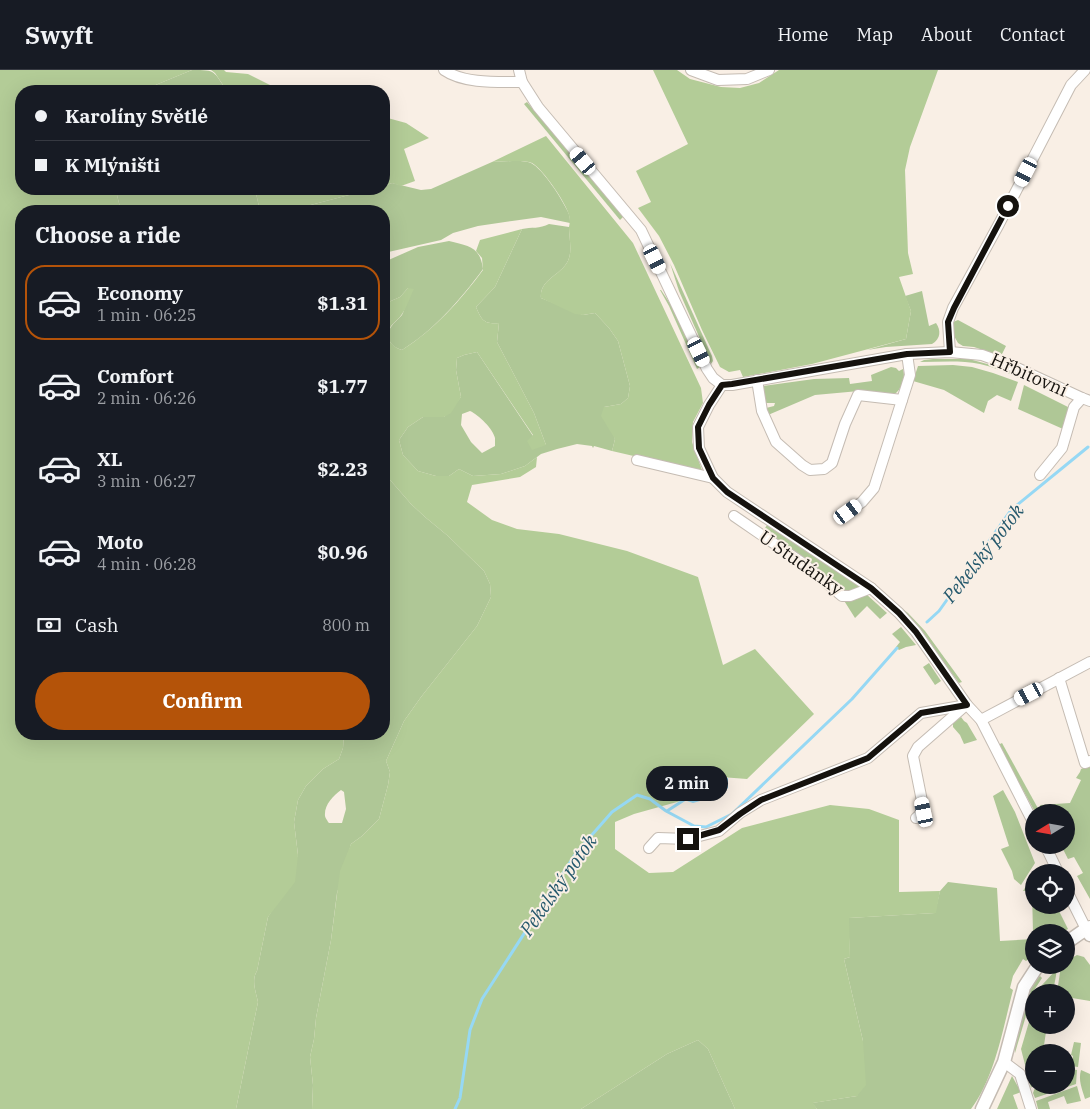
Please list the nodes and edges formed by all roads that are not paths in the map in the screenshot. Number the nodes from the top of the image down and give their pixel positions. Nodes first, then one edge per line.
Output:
1 (444, 70) edge
2 (519, 70) edge
3 (692, 70) edge
4 (769, 70) edge
5 (1085, 70) edge
6 (522, 82) junction
7 (950, 352) junction
8 (907, 354) junction
9 (757, 380) junction
10 (722, 385) junction
11 (902, 400) junction
12 (1086, 400) edge
13 (637, 460) dead end
14 (1040, 474) dead end
15 (713, 478) junction
16 (848, 512) dead end
17 (734, 516) dead end
18 (871, 588) junction
19 (1090, 662) edge
20 (1059, 678) junction
21 (967, 705) junction
22 (980, 720) junction
23 (1090, 761) edge
24 (1025, 807) edge
25 (916, 818) dead end
26 (649, 848) dead end
27 (1075, 905) edge
28 (1089, 930) edge
29 (1075, 938) edge
30 (1033, 974) edge
31 (1004, 1062) junction
32 (982, 1109) edge
33 (1031, 1109) edge

1 - 6 street
2 - 6 street
3 - 4 street
5 - 7 street
6 - 10 street
7 - 8 street, Hřbitovní
7 - 12 street, Hřbitovní
8 - 9 street, Hřbitovní
8 - 11 street
9 - 10 street, Hřbitovní
9 - 11 street
10 - 15 street
11 - 16 street
12 - 14 street
13 - 15 street
15 - 18 street
17 - 18 street, U Studánky
18 - 21 street
19 - 20 street
20 - 22 street
20 - 23 street
21 - 22 street
21 - 25 street
21 - 26 street
22 - 24 street
27 - 28 street
28 - 29 street
30 - 31 street
31 - 32 street
31 - 33 street

